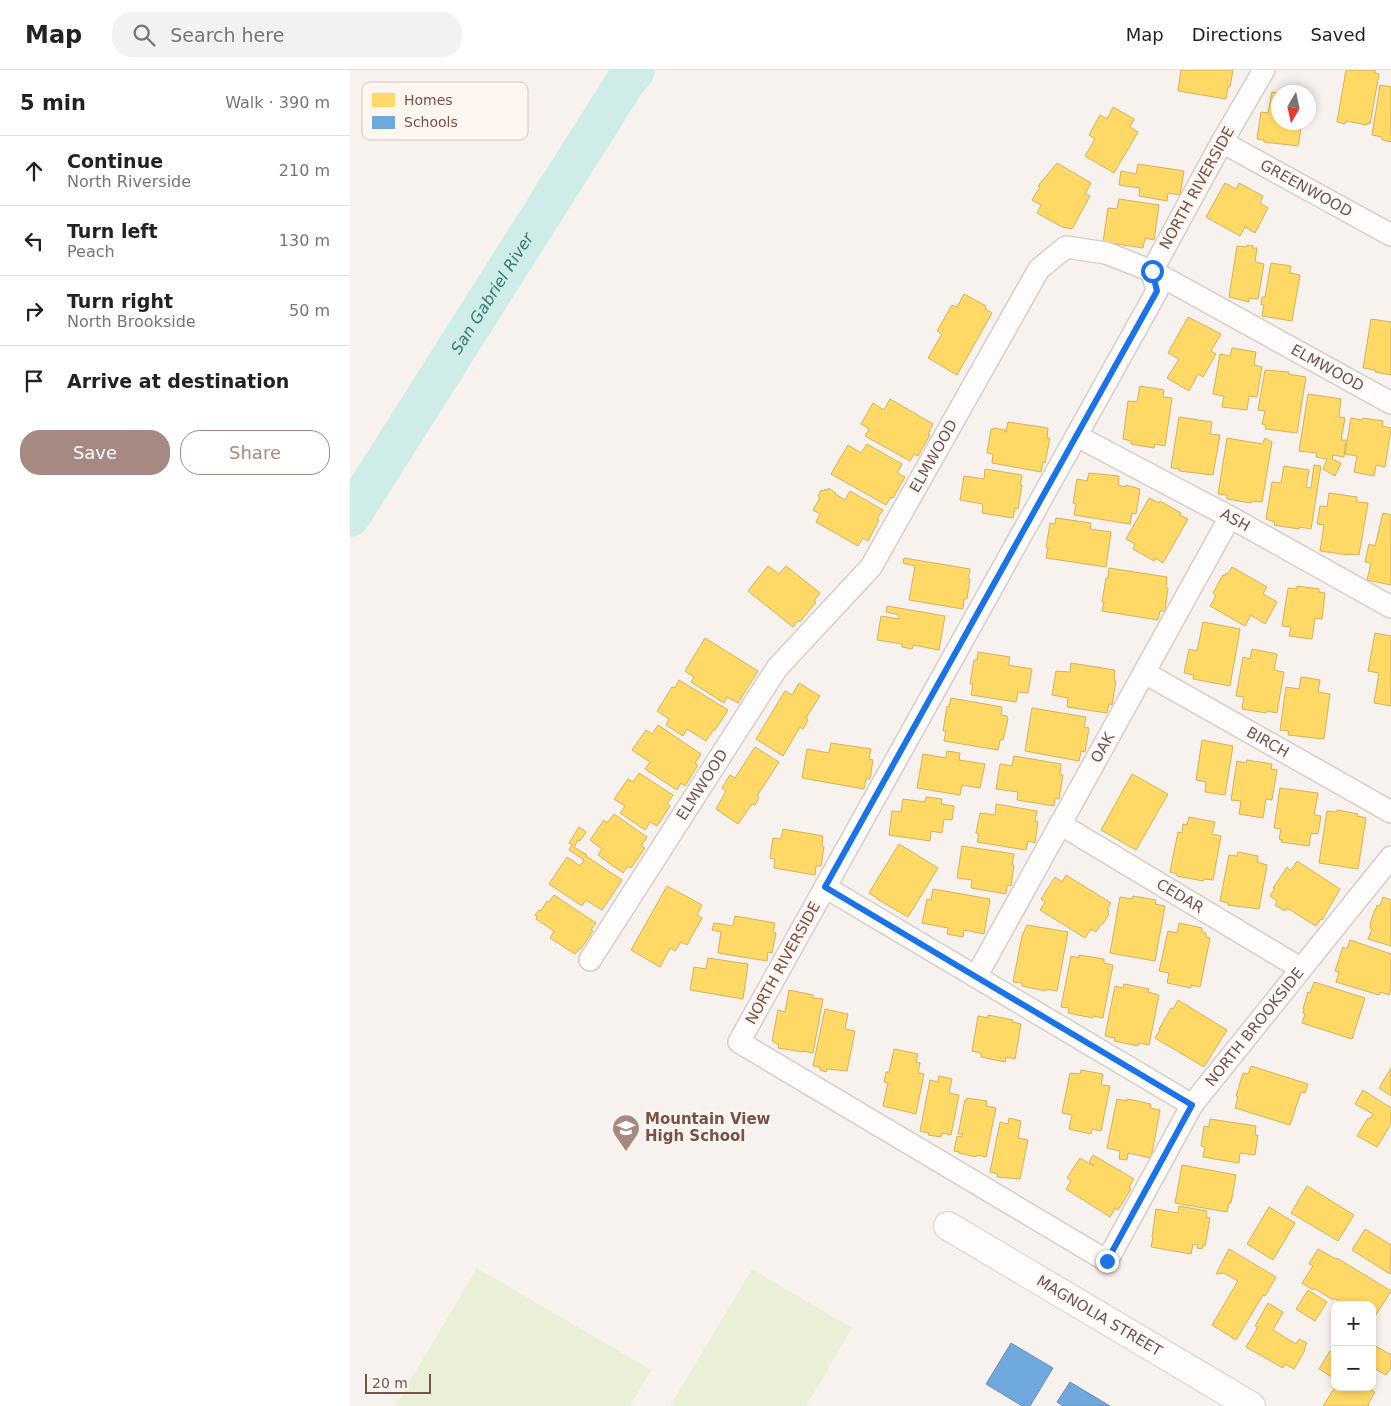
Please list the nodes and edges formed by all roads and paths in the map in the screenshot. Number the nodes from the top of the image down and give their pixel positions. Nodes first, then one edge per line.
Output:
1 (1264, 70) edge
2 (1222, 142) junction
3 (1391, 235) edge
4 (1152, 271) junction
5 (1391, 403) edge
6 (1077, 436) junction
7 (1230, 518) junction
8 (1391, 607) edge
9 (1145, 673) junction
10 (1391, 812) edge
11 (1060, 824) junction
12 (1391, 857) edge
13 (825, 887) junction
14 (590, 960) dead end
15 (1300, 968) junction
16 (976, 977) junction
17 (1192, 1105) junction
18 (948, 1226) dead end
19 (1107, 1261) joint
20 (1251, 1406) edge

1 - 2 street, NORTH RIVERSIDE
2 - 3 street, GREENWOOD
2 - 4 street, NORTH RIVERSIDE
4 - 5 street, ELMWOOD
4 - 6 street, NORTH RIVERSIDE
4 - 14 street, ELMWOOD
6 - 7 street, ASH
6 - 13 street, NORTH RIVERSIDE
7 - 8 street, ASH
7 - 9 street, OAK
9 - 10 street, BIRCH
9 - 11 street, OAK
11 - 15 street, CEDAR
11 - 16 street, OAK
12 - 15 street, NORTH BROOKSIDE
13 - 16 street
13 - 19 street, NORTH RIVERSIDE
15 - 17 street, NORTH BROOKSIDE
16 - 17 street
17 - 19 street, NORTH BROOKSIDE
18 - 20 street, MAGNOLIA STREET

